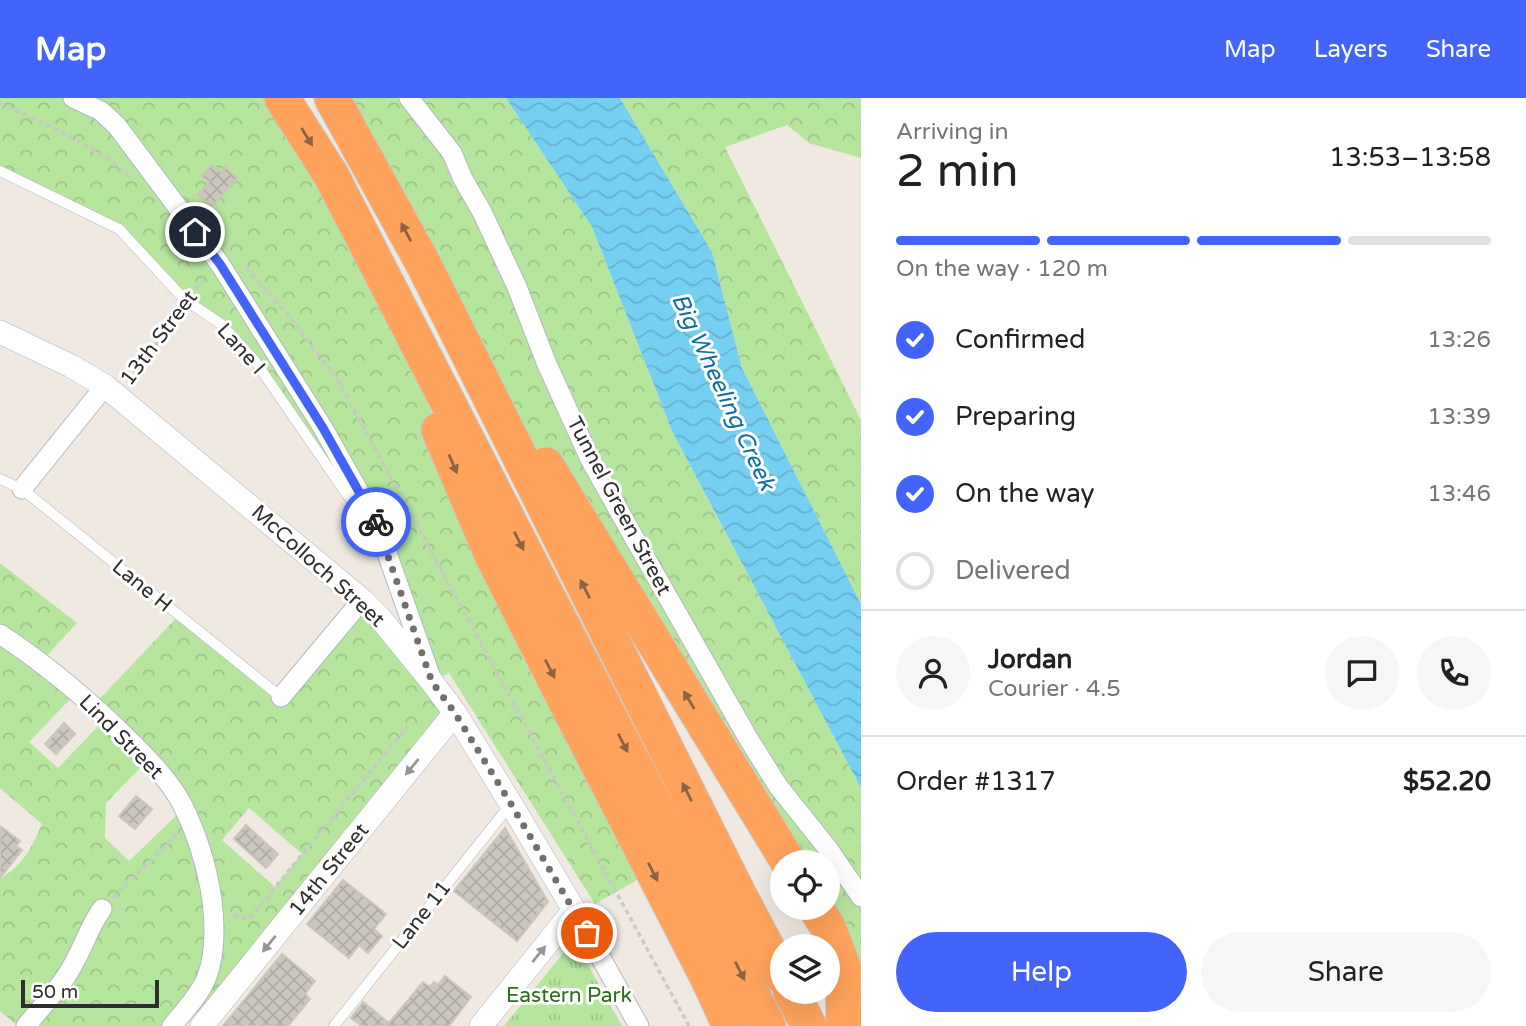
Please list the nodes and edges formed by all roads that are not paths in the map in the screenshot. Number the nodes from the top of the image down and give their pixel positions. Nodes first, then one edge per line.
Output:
1 (73, 98) edge
2 (282, 98) edge
3 (332, 98) edge
4 (409, 98) edge
5 (0, 171) edge
6 (331, 175) junction
7 (424, 265) junction
8 (0, 332) edge
9 (110, 390) junction
10 (0, 479) edge
11 (22, 489) junction
12 (376, 522) junction
13 (362, 600) junction
14 (0, 634) edge
15 (432, 682) junction
16 (281, 697) joint
17 (455, 713) junction
18 (511, 804) junction
19 (781, 850) edge
20 (861, 897) edge
21 (726, 906) junction
22 (102, 909) road end
23 (574, 910) junction
24 (823, 920) edge
25 (770, 961) edge
26 (797, 1004) edge
27 (26, 1026) edge
28 (172, 1026) edge
29 (202, 1026) edge
30 (334, 1026) edge
31 (481, 1026) edge
32 (639, 1026) edge
33 (730, 1026) edge
34 (768, 1026) edge
35 (809, 1026) edge
36 (844, 1026) edge

1 - 12 street
2 -> 6 highway
7 -> 3 highway
4 - 20 street, Tunnel Green Street
5 - 12 lane, Lane I
6 -> 21 highway
6 -> 33 highway
19 -> 7 highway
21 -> 7 highway
8 - 9 street, McColloch Street
9 - 11 street, 13th Street
9 - 13 street, McColloch Street
10 - 11 lane, Lane H
11 - 16 lane, Lane H
12 - 15 street
13 - 15 street, McColloch Street
13 - 16 street
14 - 28 street, Lind Street
15 - 17 street, McColloch Street
17 - 18 street, McColloch Street
17 -> 29 street, 14th Street
18 - 23 street, McColloch Street
18 - 30 lane, Lane 11
21 - 25 highway
21 -> 34 highway
22 - 27 street
31 -> 23 street
23 - 32 street, McColloch Street
24 - 36 highway
26 - 35 highway

